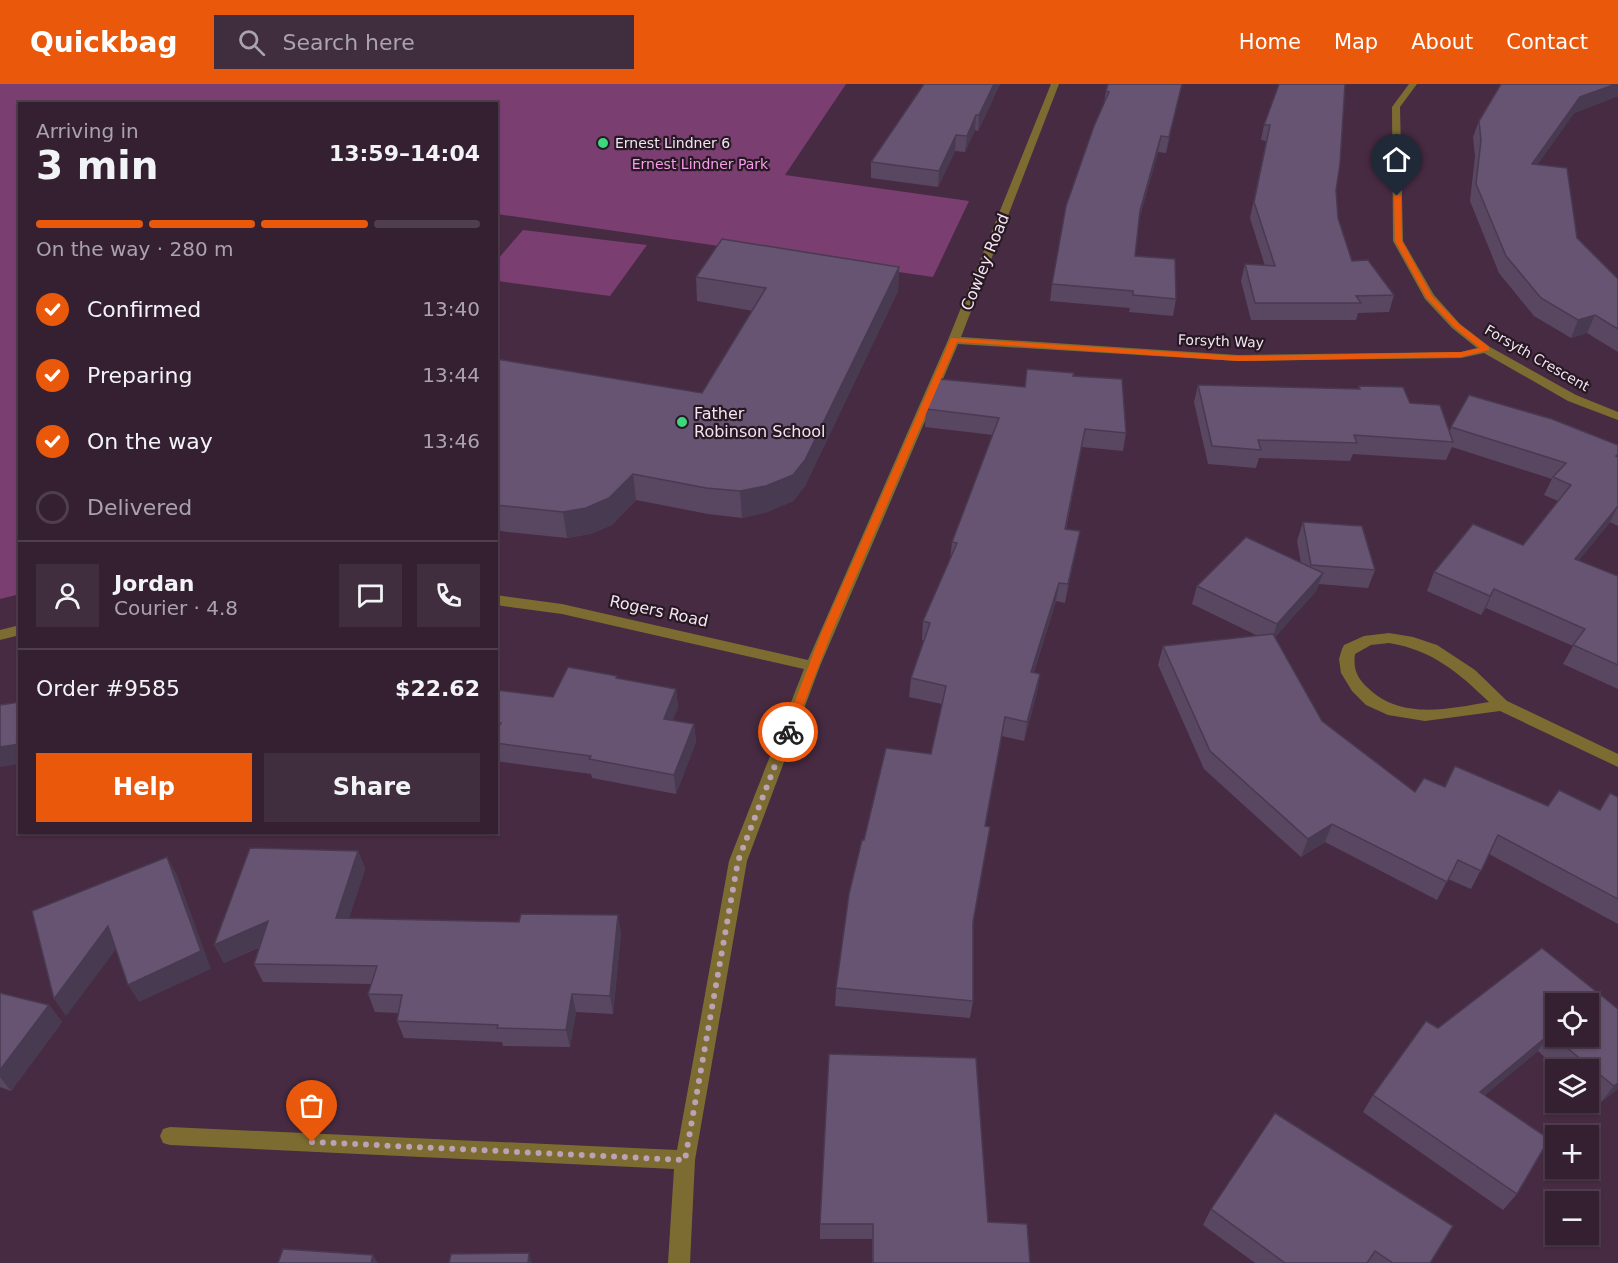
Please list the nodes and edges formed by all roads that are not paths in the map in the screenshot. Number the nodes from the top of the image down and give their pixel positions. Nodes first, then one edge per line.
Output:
1 (1056, 84) edge
2 (1413, 84) edge
3 (954, 340) junction
4 (1486, 349) junction
5 (1618, 416) edge
6 (498, 600) edge
7 (18, 630) edge
8 (0, 635) edge
9 (813, 666) junction
10 (1502, 705) junction
11 (1618, 761) edge
12 (170, 1136) dead end
13 (685, 1160) junction
14 (679, 1263) edge

1 - 3 street, Cowley Road
2 - 4 street, Forsyth Crescent
3 - 4 street, Forsyth Way
3 - 9 street, Cowley Road
4 - 5 street, Forsyth Crescent
6 - 9 street, Rogers Road
7 - 8 street
9 - 13 street, Cowley Road
10 - 10 street
10 - 11 street
12 - 13 street
13 - 14 street, Cowley Road

